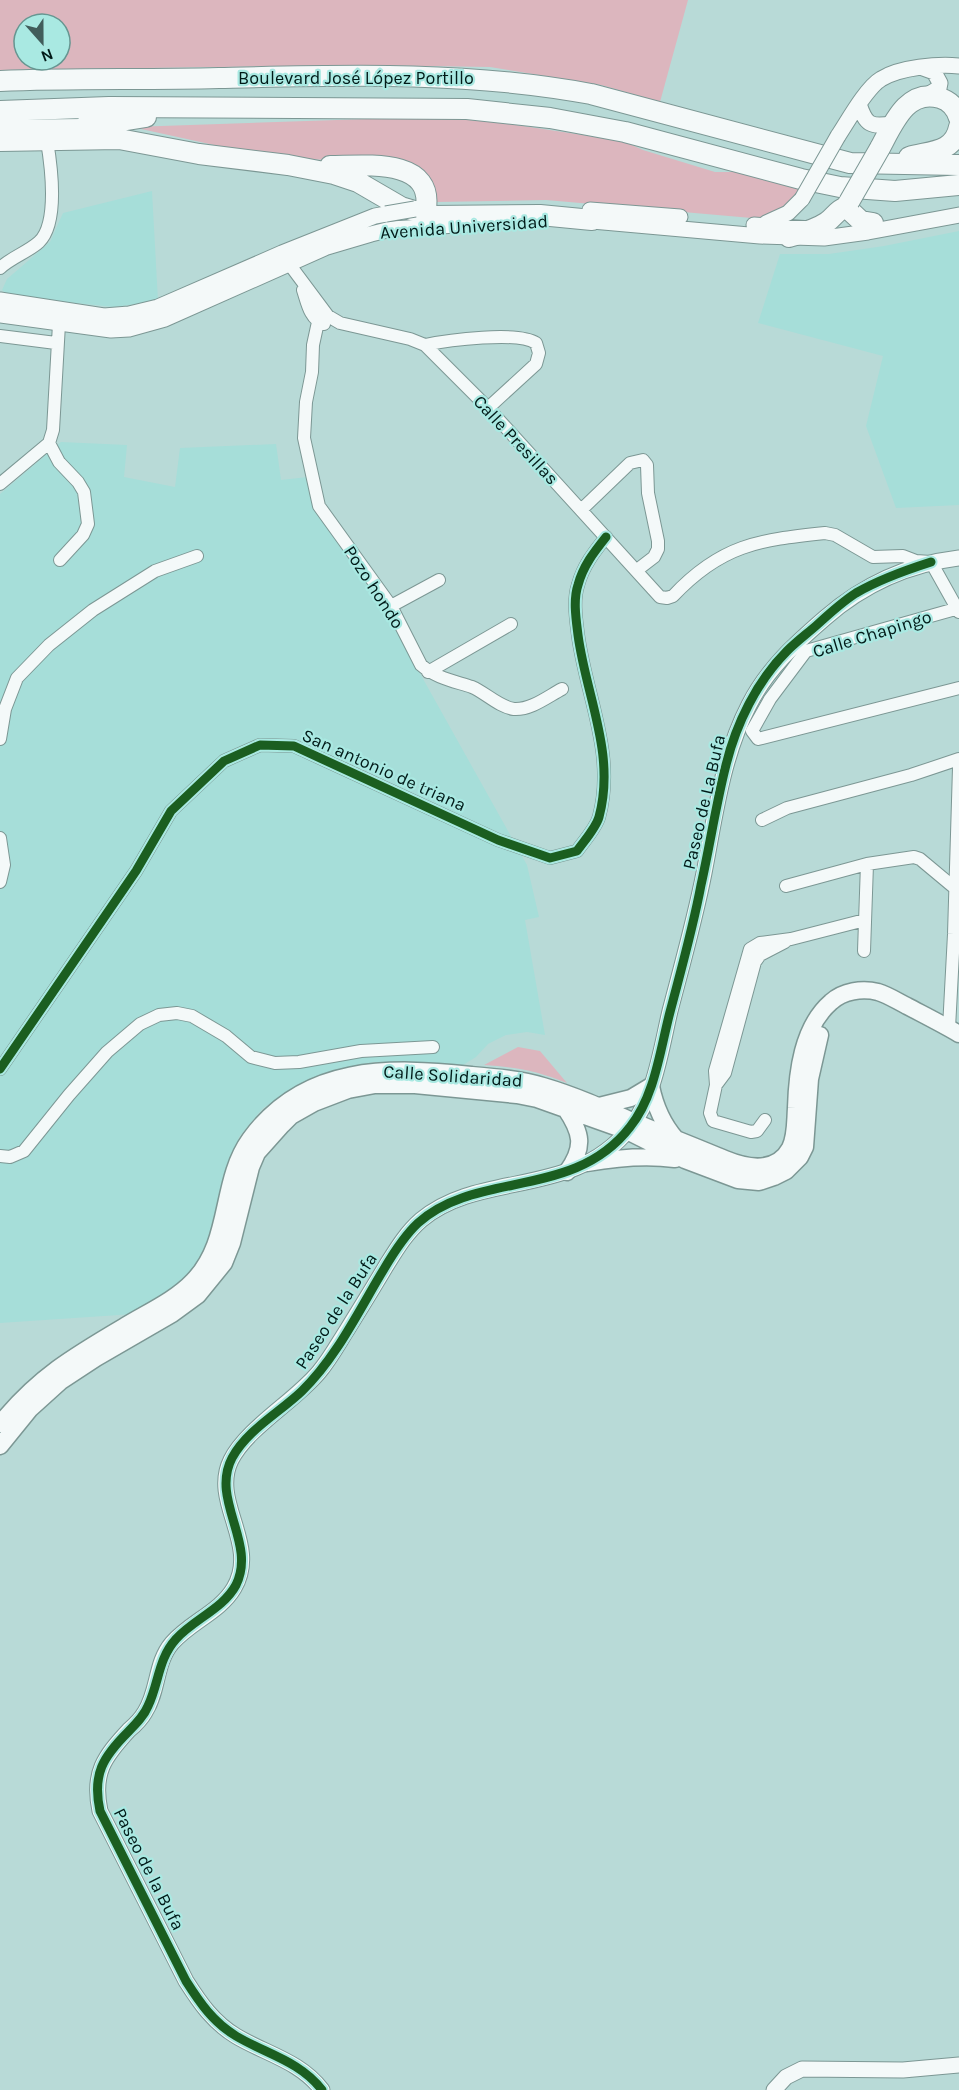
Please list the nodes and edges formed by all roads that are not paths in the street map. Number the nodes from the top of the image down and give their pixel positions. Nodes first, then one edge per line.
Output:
1 (959, 65) edge
2 (919, 67) junction
3 (0, 81) edge
4 (926, 96) junction
5 (859, 104) junction
6 (191, 109) junction
7 (0, 111) edge
8 (959, 118) edge
9 (892, 124) junction
10 (84, 127) junction
11 (959, 127) edge
12 (0, 128) edge
13 (119, 139) junction
14 (0, 141) edge
15 (48, 141) junction
16 (882, 156) junction
17 (288, 165) junction
18 (959, 165) edge
19 (959, 185) edge
20 (802, 192) junction
21 (848, 204) junction
22 (959, 206) edge
23 (426, 208) junction
24 (959, 214) edge
25 (592, 220) junction
26 (873, 223) junction
27 (760, 225) junction
28 (829, 233) junction
29 (789, 237) joint
30 (285, 259) junction
31 (0, 268) edge
32 (300, 282) junction
33 (0, 300) edge
34 (0, 315) edge
35 (318, 322) junction
36 (340, 323) junction
37 (58, 324) junction
38 (0, 336) edge
39 (56, 343) junction
40 (425, 345) junction
41 (488, 408) junction
42 (49, 443) junction
43 (0, 484) edge
44 (581, 510) junction
45 (606, 537) junction
46 (197, 556) dead end
47 (959, 558) edge
48 (60, 560) dead end
49 (932, 562) junction
50 (637, 570) junction
51 (439, 580) dead end
52 (391, 606) junction
53 (958, 610) edge
54 (511, 624) dead end
55 (428, 672) junction
56 (959, 688) edge
57 (562, 689) dead end
58 (0, 739) edge
59 (959, 759) edge
60 (959, 768) edge
61 (762, 820) dead end
62 (0, 838) edge
63 (867, 864) junction
64 (0, 882) edge
65 (786, 886) dead end
66 (956, 889) junction
67 (865, 920) junction
68 (864, 951) dead end
69 (835, 999) junction
70 (954, 1031) edge
71 (433, 1047) dead end
72 (0, 1069) edge
73 (651, 1086) junction
74 (644, 1103) joint
75 (599, 1106) junction
76 (565, 1108) junction
77 (765, 1120) dead end
78 (631, 1127) junction
79 (676, 1139) junction
80 (5, 1157) edge
81 (685, 1161) junction
82 (587, 1163) junction
83 (567, 1172) junction
84 (0, 1424) edge
85 (0, 1446) edge
86 (959, 2065) edge
87 (322, 2090) edge
88 (774, 2090) edge

1 - 2 street
2 - 4 street
2 - 5 street
3 - 16 main road, Boulevard José López Portillo
4 - 8 main road
4 - 9 main road
5 - 9 street
5 - 20 street, bridge
6 - 7 main road, Boulevard José López Portillo
6 - 10 main road
6 - 20 main road, Boulevard José López Portillo
9 - 16 main road
10 - 12 main road
10 - 13 main road
11 - 16 main road
13 - 15 main road
13 - 17 main road
14 - 15 main road
15 - 31 street
16 - 18 main road, Boulevard José López Portillo
16 - 21 main road, bridge
17 - 23 main road
17 - 25 main road
19 - 20 main road, Boulevard José López Portillo
20 - 27 street
20 - 28 street
21 - 26 main road
21 - 28 main road
22 - 26 street
23 - 27 street, Avenida Universidad
23 - 30 street, Avenida Universidad, bridge
24 - 28 street
25 - 29 street, Avenida Universidad
25 - 30 street, Avenida Universidad
26 - 28 street
27 - 28 street, Avenida Universidad
28 - 29 main road
30 - 32 street
30 - 33 street, Avenida Universidad
30 - 37 street, Avenida Universidad
32 - 35 street
32 - 36 street
34 - 37 street, Avenida Universidad
35 - 36 street
35 - 52 street, Pozo hondo
36 - 40 street
37 - 39 street
38 - 39 street
39 - 42 street
40 - 41 street, Calle Presillas
40 - 41 street
41 - 44 street, Calle Presillas
42 - 43 street
42 - 48 street
44 - 45 street, Calle Presillas
44 - 50 street
45 - 50 street, Calle Presillas
45 - 72 street, San antonio de triana
46 - 58 street
47 - 49 street, Paseo de La Bufa
49 - 50 street, Calle Presillas
49 - 53 street
49 - 73 street, Paseo de La Bufa
51 - 52 street
52 - 55 street, Pozo hondo
53 - 56 street, Calle Chapingo
54 - 55 street
55 - 57 street
59 - 61 street
60 - 66 street
62 - 64 street
63 - 65 street
63 - 66 street
63 - 67 street
66 - 70 street
67 - 68 street
67 - 77 street
69 - 70 main road
69 - 79 main road
69 - 81 main road
71 - 80 street
73 - 74 street, Paseo de La Bufa
73 - 75 main road
73 - 79 main road
74 - 78 street, Paseo de la Bufa
75 - 78 main road, Calle Solidaridad
75 - 84 main road, Calle Solidaridad
76 - 78 main road, Calle Solidaridad
76 - 83 main road
76 - 85 main road, Calle Solidaridad
78 - 79 main road
78 - 81 main road
78 - 82 street, Paseo de la Bufa
81 - 82 main road
82 - 83 street, Paseo de la Bufa
83 - 87 street, Paseo de la Bufa
86 - 88 street

